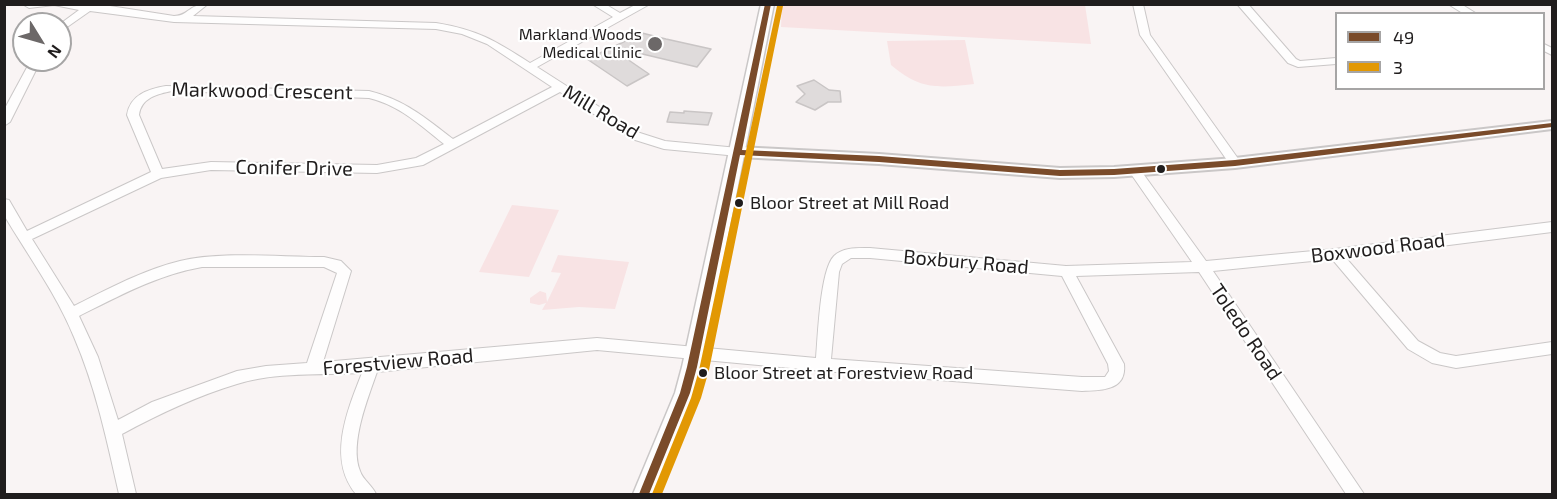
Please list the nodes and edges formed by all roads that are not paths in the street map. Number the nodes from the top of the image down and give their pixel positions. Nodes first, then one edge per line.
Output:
1 (50, 4) edge
2 (58, 4) edge
3 (203, 4) edge
4 (597, 4) edge
5 (645, 4) edge
6 (768, 4) edge
7 (1138, 4) edge
8 (1242, 4) edge
9 (1453, 4) edge
10 (29, 5) edge
11 (91, 6) edge
12 (1468, 12) edge
13 (621, 18) junction
14 (184, 19) junction
15 (72, 20) edge
16 (1335, 61) edge
17 (530, 67) junction
18 (30, 72) edge
19 (560, 87) junction
20 (5, 119) edge
21 (1552, 125) edge
22 (453, 145) junction
23 (738, 152) junction
24 (1235, 163) junction
25 (1135, 171) junction
26 (158, 174) junction
27 (4, 203) edge
28 (1552, 226) edge
29 (23, 238) junction
30 (1335, 254) junction
31 (1203, 267) junction
32 (1066, 271) junction
33 (70, 314) junction
34 (1552, 348) edge
35 (695, 353) junction
36 (824, 365) junction
37 (372, 366) junction
38 (313, 369) junction
39 (112, 430) junction
40 (127, 495) edge
41 (367, 495) edge
42 (644, 495) edge
43 (1355, 495) edge

1 - 10 street
2 - 11 street, Mill Road
3 - 14 street
4 - 13 street
5 - 13 street
6 - 23 main road
7 - 24 street
8 - 16 street
9 - 12 street
11 - 14 street, Mill Road
11 - 15 street
13 - 17 street
14 - 17 street, Mill Road
17 - 19 street, Mill Road
18 - 20 street
19 - 22 street, Conifer Drive
19 - 23 street, Mill Road
21 - 24 street, Mill Road
22 - 26 street, Conifer Drive
22 - 26 street, Markwood Crescent
23 - 25 street, Mill Road
23 - 35 main road
24 - 25 street, Mill Road
25 - 31 street, Toledo Road
26 - 29 street, Conifer Drive
27 - 29 street
28 - 30 street, Boxwood Road
29 - 33 street
30 - 31 street, Boxwood Road
30 - 34 street
31 - 32 street, Boxbury Road
31 - 43 street, Toledo Road
32 - 36 street, Boxbury Road
32 - 36 street, Forestview Road
33 - 38 street
33 - 39 street
35 - 36 street, Forestview Road
35 - 37 street, Forestview Road
35 - 42 main road
37 - 38 street, Forestview Road
37 - 41 street
38 - 39 street, Forestview Road
39 - 40 street

